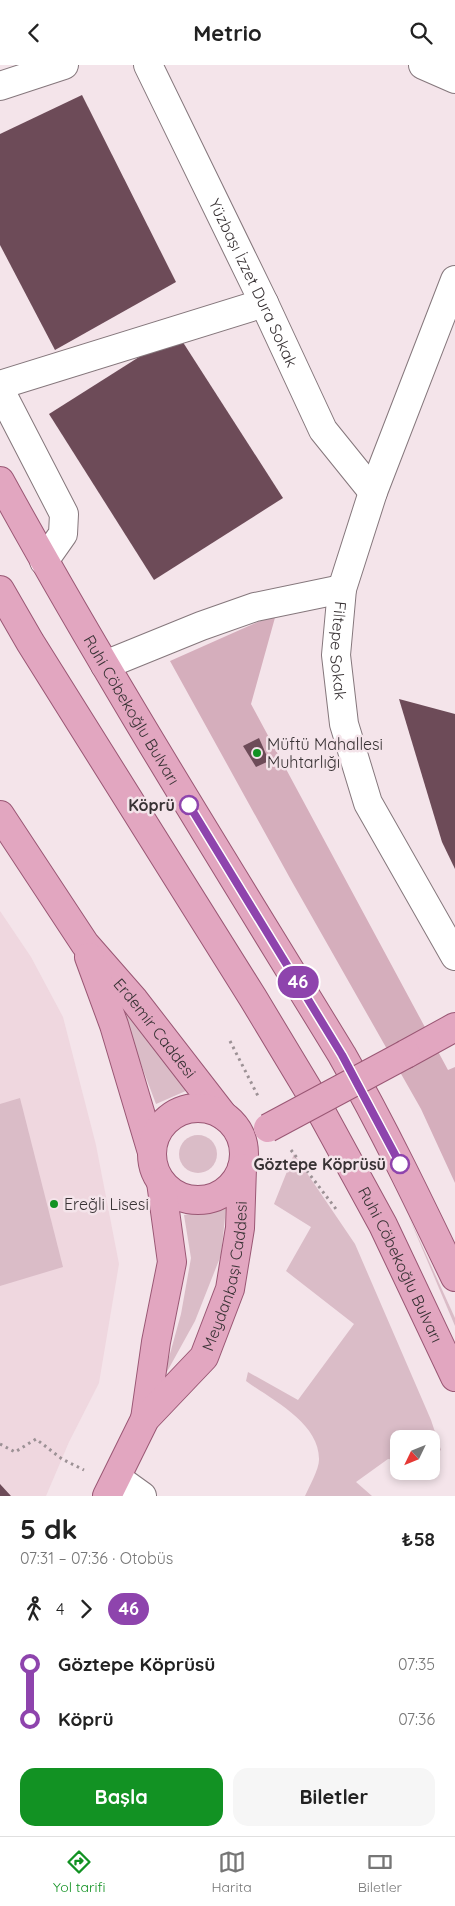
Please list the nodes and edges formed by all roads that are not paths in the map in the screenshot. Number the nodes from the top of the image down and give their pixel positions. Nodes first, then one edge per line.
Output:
1 (64, 65) edge
2 (148, 65) edge
3 (423, 65) edge
4 (455, 79) edge
5 (0, 87) edge
6 (455, 280) edge
7 (264, 303) junction
8 (0, 385) edge
9 (0, 390) edge
10 (0, 481) edge
11 (373, 492) junction
12 (44, 561) junction
13 (342, 589) junction
14 (0, 590) edge
15 (106, 665) junction
16 (0, 815) edge
17 (85, 944) junction
18 (455, 956) edge
19 (455, 1027) edge
20 (223, 1115) junction
21 (152, 1149) junction
22 (242, 1155) junction
23 (161, 1183) junction
24 (455, 1277) edge
25 (455, 1377) edge
26 (145, 1419) junction
27 (112, 1487) edge
28 (142, 1496) edge

1 - 5 street
2 - 7 street, Yüzbaşı İzzet Dura Sokak
3 - 4 street
6 - 11 street, Filtepe Sokak
7 - 8 street
7 - 11 street, Yüzbaşı İzzet Dura Sokak
9 - 12 street
10 - 12 main road, Ruhi Cöbekoğlu Bulvarı
11 - 13 street, Filtepe Sokak
12 - 15 main road, Ruhi Cöbekoğlu Bulvarı
13 - 15 street
13 - 18 street, Filtepe Sokak
14 - 25 main road, Ruhi Cöbekoğlu Bulvarı
15 - 24 main road, Ruhi Cöbekoğlu Bulvarı
16 - 17 main road, Erdemir Caddesi
17 - 20 main road, Erdemir Caddesi
17 - 21 main road, Erdemir Caddesi
19 - 22 main road, bridge
20 - 21 main road
20 - 22 main road
21 - 23 main road, Meydanbaşı Caddesi
22 - 23 main road, Meydanbaşı Caddesi
22 - 26 main road, Meydanbaşı Caddesi
23 - 26 main road, Meydanbaşı Caddesi
26 - 27 main road, Meydanbaşı Caddesi
27 - 28 street

